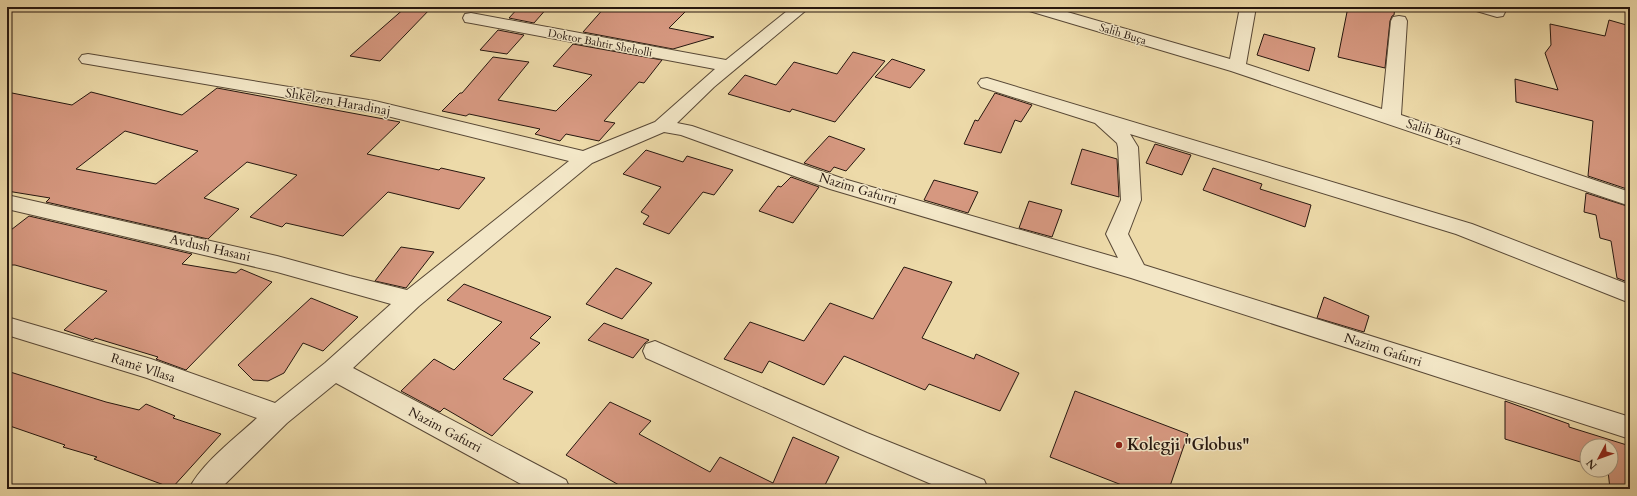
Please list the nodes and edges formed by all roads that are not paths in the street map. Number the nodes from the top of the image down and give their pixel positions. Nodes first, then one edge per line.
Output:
1 (802, 7) edge
2 (1032, 7) edge
3 (1248, 7) edge
4 (1480, 7) edge
5 (1497, 12) dead end
6 (471, 18) dead end
7 (1399, 21) dead end
8 (88, 59) dead end
9 (730, 66) junction
10 (1237, 68) junction
11 (988, 82) dead end
12 (1100, 118) junction
13 (1391, 119) junction
14 (662, 126) junction
15 (585, 158) junction
16 (1630, 198) edge
17 (7, 202) edge
18 (1136, 271) junction
19 (1630, 294) edge
20 (412, 300) junction
21 (7, 326) edge
22 (655, 350) dead end
23 (334, 370) junction
24 (278, 415) junction
25 (1630, 428) edge
26 (203, 489) edge
27 (556, 489) edge
28 (974, 489) edge

1 - 9 street
2 - 10 street, Salih Buça
3 - 10 street
4 - 5 street
6 - 9 street, Doktor Bahtir Sheholli
7 - 13 street
8 - 15 street, Shkëlzen Haradinaj
9 - 14 street
10 - 13 street, Salih Buça
11 - 12 street
12 - 18 street
12 - 19 street
13 - 16 street, Salih Buça
14 - 15 street
14 - 18 street, Nazim Gafurri
15 - 20 street
17 - 20 street, Avdush Hasani
18 - 25 street, Nazim Gafurri
20 - 23 street
21 - 24 street, Ramë Vllasa
22 - 28 street
23 - 24 street
23 - 27 street, Nazim Gafurri
24 - 26 street

